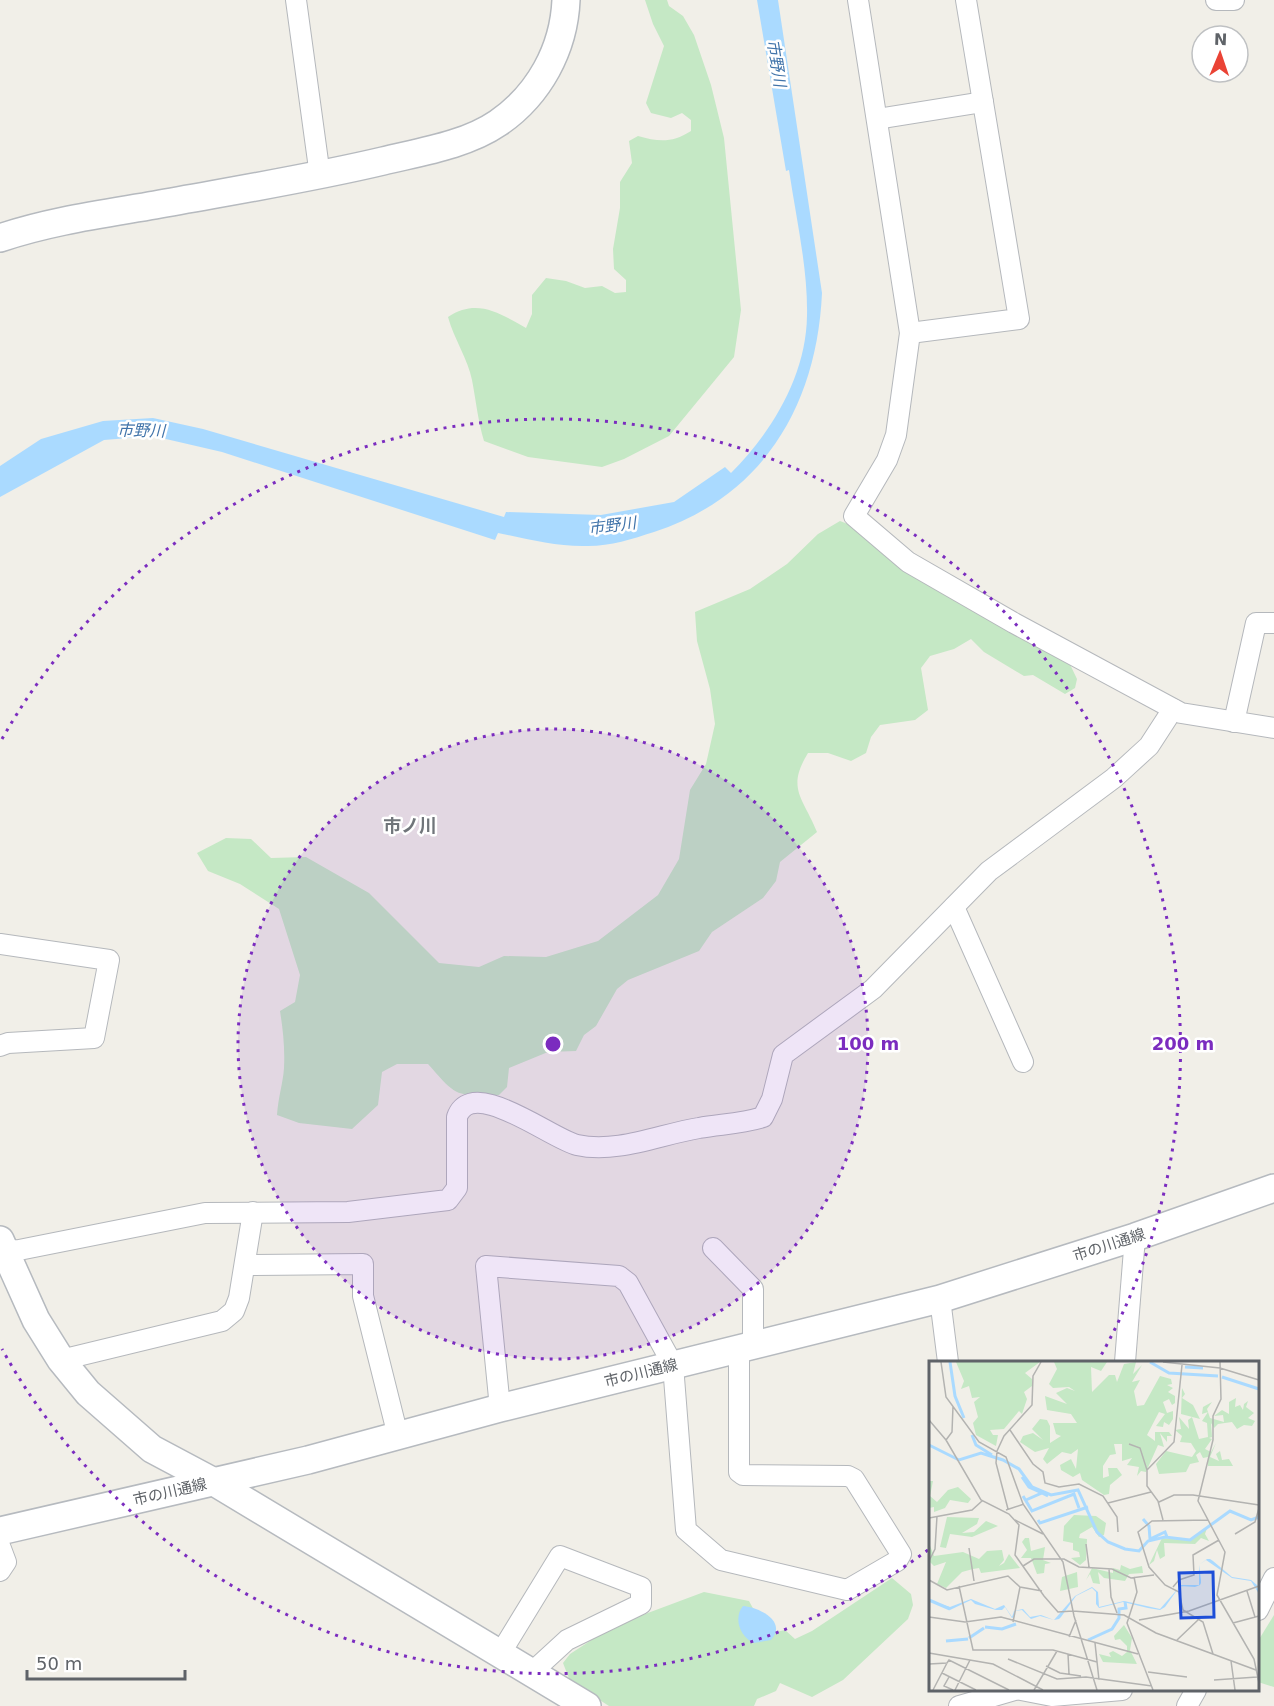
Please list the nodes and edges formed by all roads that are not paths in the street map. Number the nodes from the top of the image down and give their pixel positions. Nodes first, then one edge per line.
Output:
1 (296, 0) edge
2 (566, 0) edge
3 (858, 0) edge
4 (966, 0) edge
5 (1216, 0) edge
6 (1234, 0) edge
7 (982, 102) junction
8 (877, 119) junction
9 (320, 176) junction
10 (0, 238) edge
11 (910, 333) junction
12 (1274, 623) edge
13 (1173, 709) junction
14 (1234, 722) junction
15 (1274, 728) edge
16 (954, 907) junction
17 (0, 944) edge
18 (0, 1046) edge
19 (1023, 1062) dead end
20 (1274, 1188) edge
21 (253, 1212) junction
22 (1135, 1237) junction
23 (1, 1247) edge
24 (713, 1248) dead end
25 (244, 1265) junction
26 (940, 1299) junction
27 (746, 1347) junction
28 (61, 1360) junction
29 (948, 1361) edge
30 (1125, 1361) edge
31 (673, 1365) junction
32 (500, 1408) junction
33 (398, 1436) junction
34 (214, 1482) junction
35 (0, 1531) edge
36 (0, 1546) edge
37 (0, 1571) edge
38 (1274, 1578) edge
39 (1259, 1606) edge
40 (500, 1654) junction
41 (531, 1673) junction
42 (1008, 1691) edge
43 (1030, 1691) edge
44 (1102, 1691) edge
45 (1195, 1691) edge
46 (587, 1706) edge
47 (959, 1706) edge
48 (1188, 1706) edge

1 - 9 street
2 - 9 street
3 - 8 street
4 - 7 street
5 - 6 street
7 - 8 street
7 - 11 street
8 - 11 street
9 - 10 street
11 - 13 street
12 - 14 street
13 - 14 street
13 - 16 street
14 - 15 street
16 - 19 street
16 - 21 street
17 - 18 street
20 - 22 street, 市の川通線
21 - 23 street
21 - 25 street
22 - 26 street, 市の川通線
22 - 30 street
23 - 28 street
24 - 27 street
25 - 28 street
25 - 33 street
26 - 27 street, 市の川通線
26 - 29 street
27 - 31 street, 市の川通線
27 - 31 street
28 - 34 street
31 - 32 street, 市の川通線
31 - 32 street
32 - 33 street, 市の川通線
33 - 34 street, 市の川通線
34 - 35 street, 市の川通線
34 - 40 street
36 - 37 street
38 - 39 street
40 - 41 street
40 - 41 street
41 - 46 street
42 - 47 street
43 - 44 street
45 - 48 street

